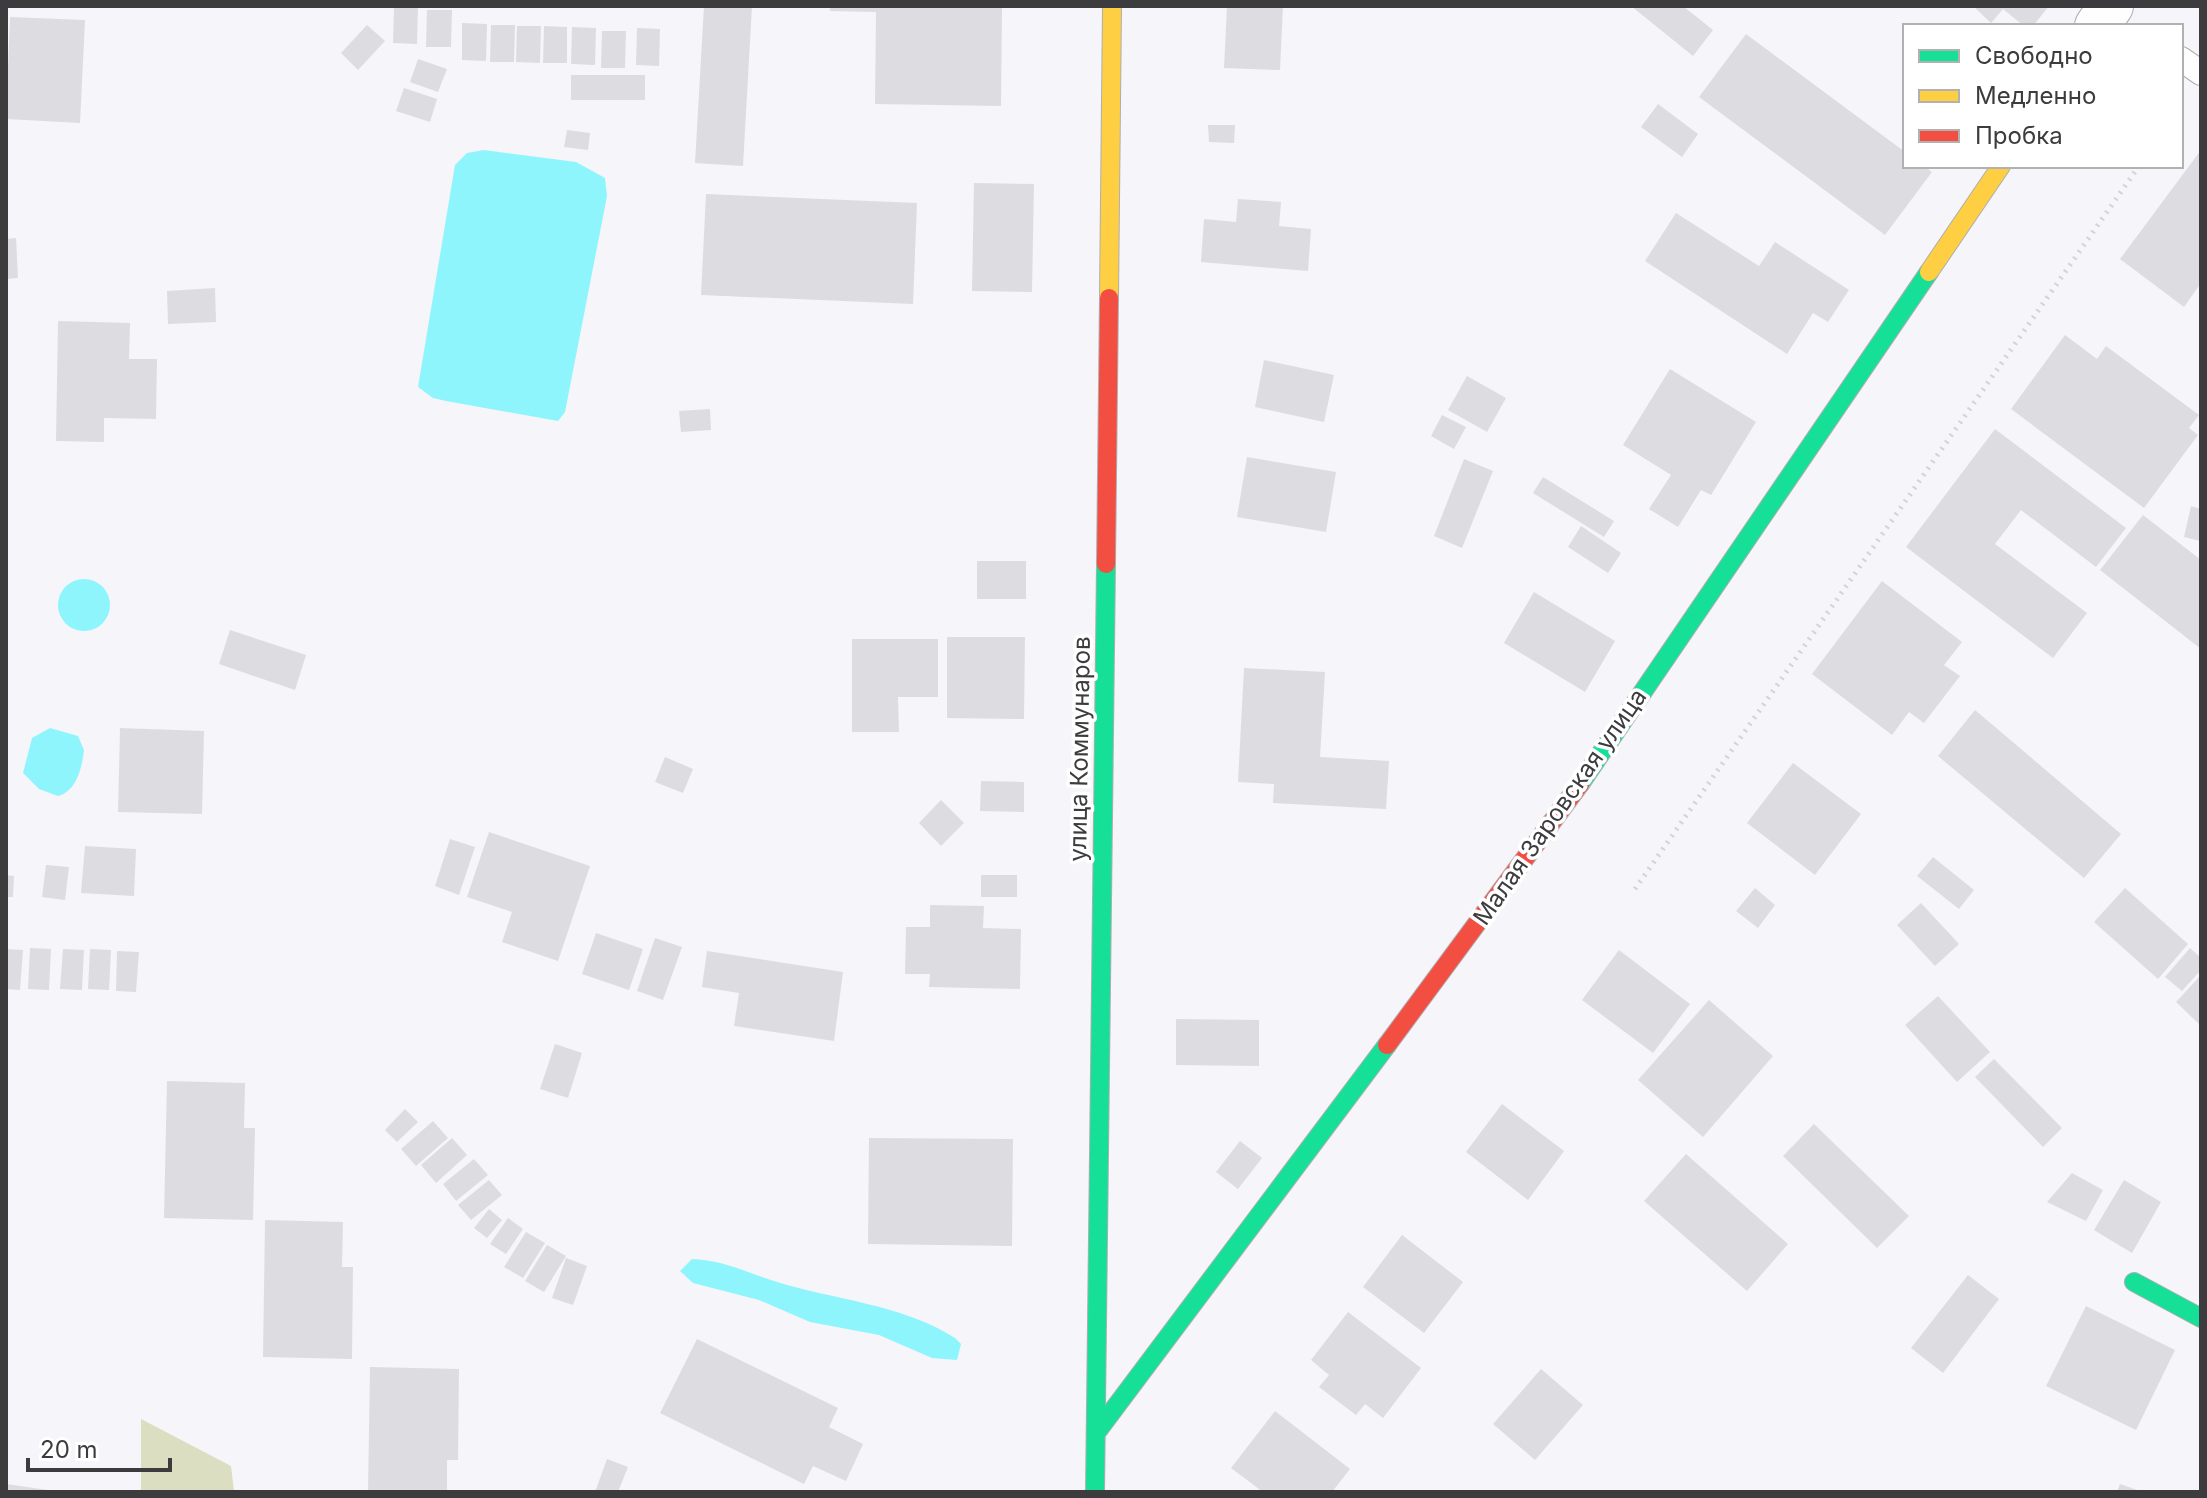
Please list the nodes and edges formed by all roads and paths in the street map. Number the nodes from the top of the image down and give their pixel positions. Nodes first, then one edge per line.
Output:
1 (1112, 6) edge
2 (2183, 60) edge
3 (2201, 73) edge
4 (2000, 168) edge
5 (2138, 168) edge
6 (1635, 889) dead end
7 (2134, 1282) dead end
8 (2201, 1318) edge
9 (1096, 1433) junction
10 (1095, 1492) edge

1 - 9 street, улица Коммунаров
2 - 3 lane
4 - 9 street, Малая Заровская улица
5 - 6 path
7 - 8 street
9 - 10 street, улица Коммунаров

